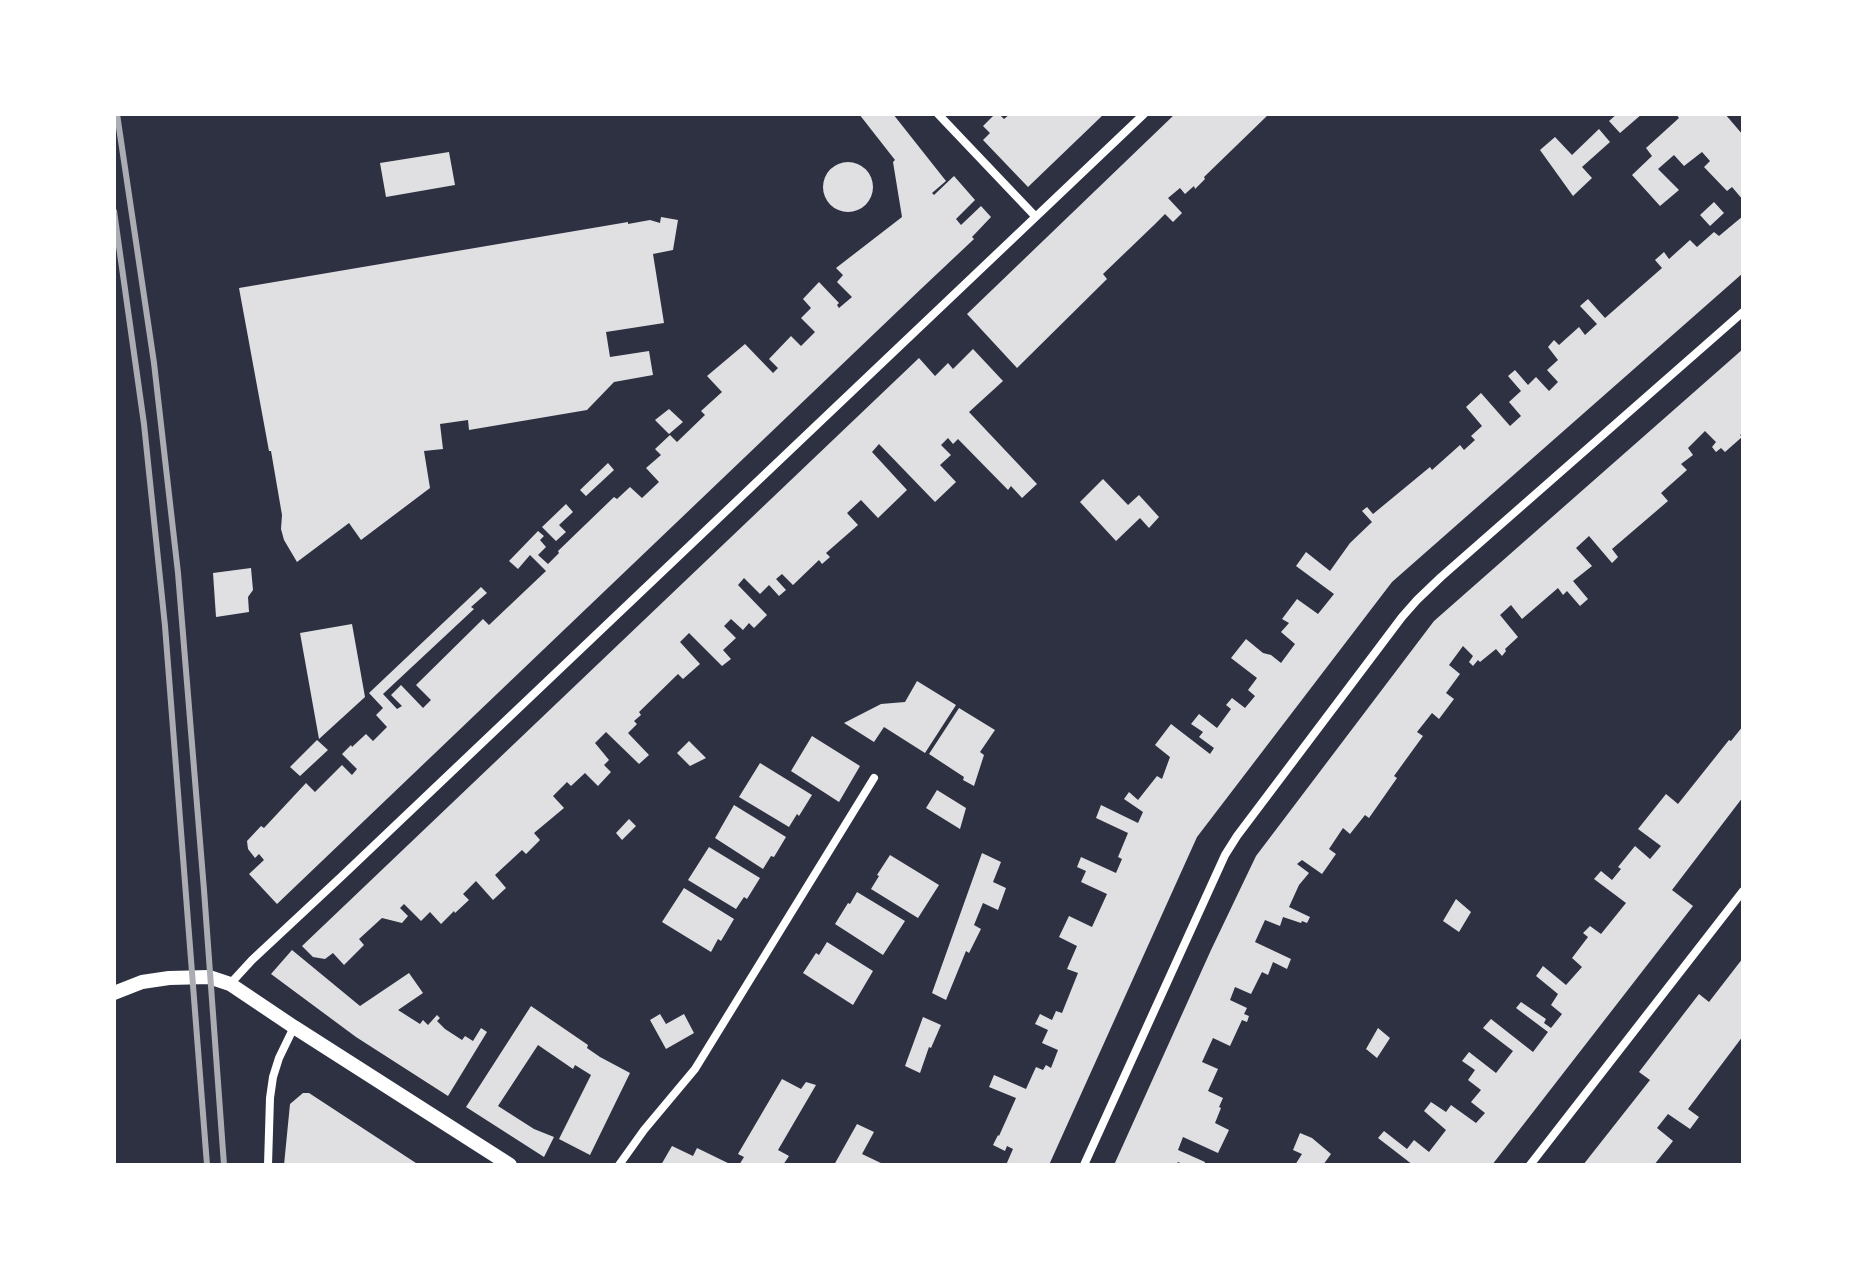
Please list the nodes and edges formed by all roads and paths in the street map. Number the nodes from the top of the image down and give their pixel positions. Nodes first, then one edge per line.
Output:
1 (938, 114) edge
2 (1144, 114) edge
3 (1035, 216) junction
4 (1743, 312) edge
5 (874, 778) dead end
6 (1743, 891) edge
7 (230, 984) junction
8 (114, 993) edge
9 (294, 1027) junction
10 (268, 1165) edge
11 (510, 1165) edge
12 (619, 1165) edge
13 (1084, 1165) edge
14 (1530, 1165) edge

1 - 3 street
2 - 3 street
3 - 7 street
4 - 13 street
5 - 12 street
6 - 14 street
7 - 8 street
7 - 9 street
9 - 10 street
9 - 11 street

